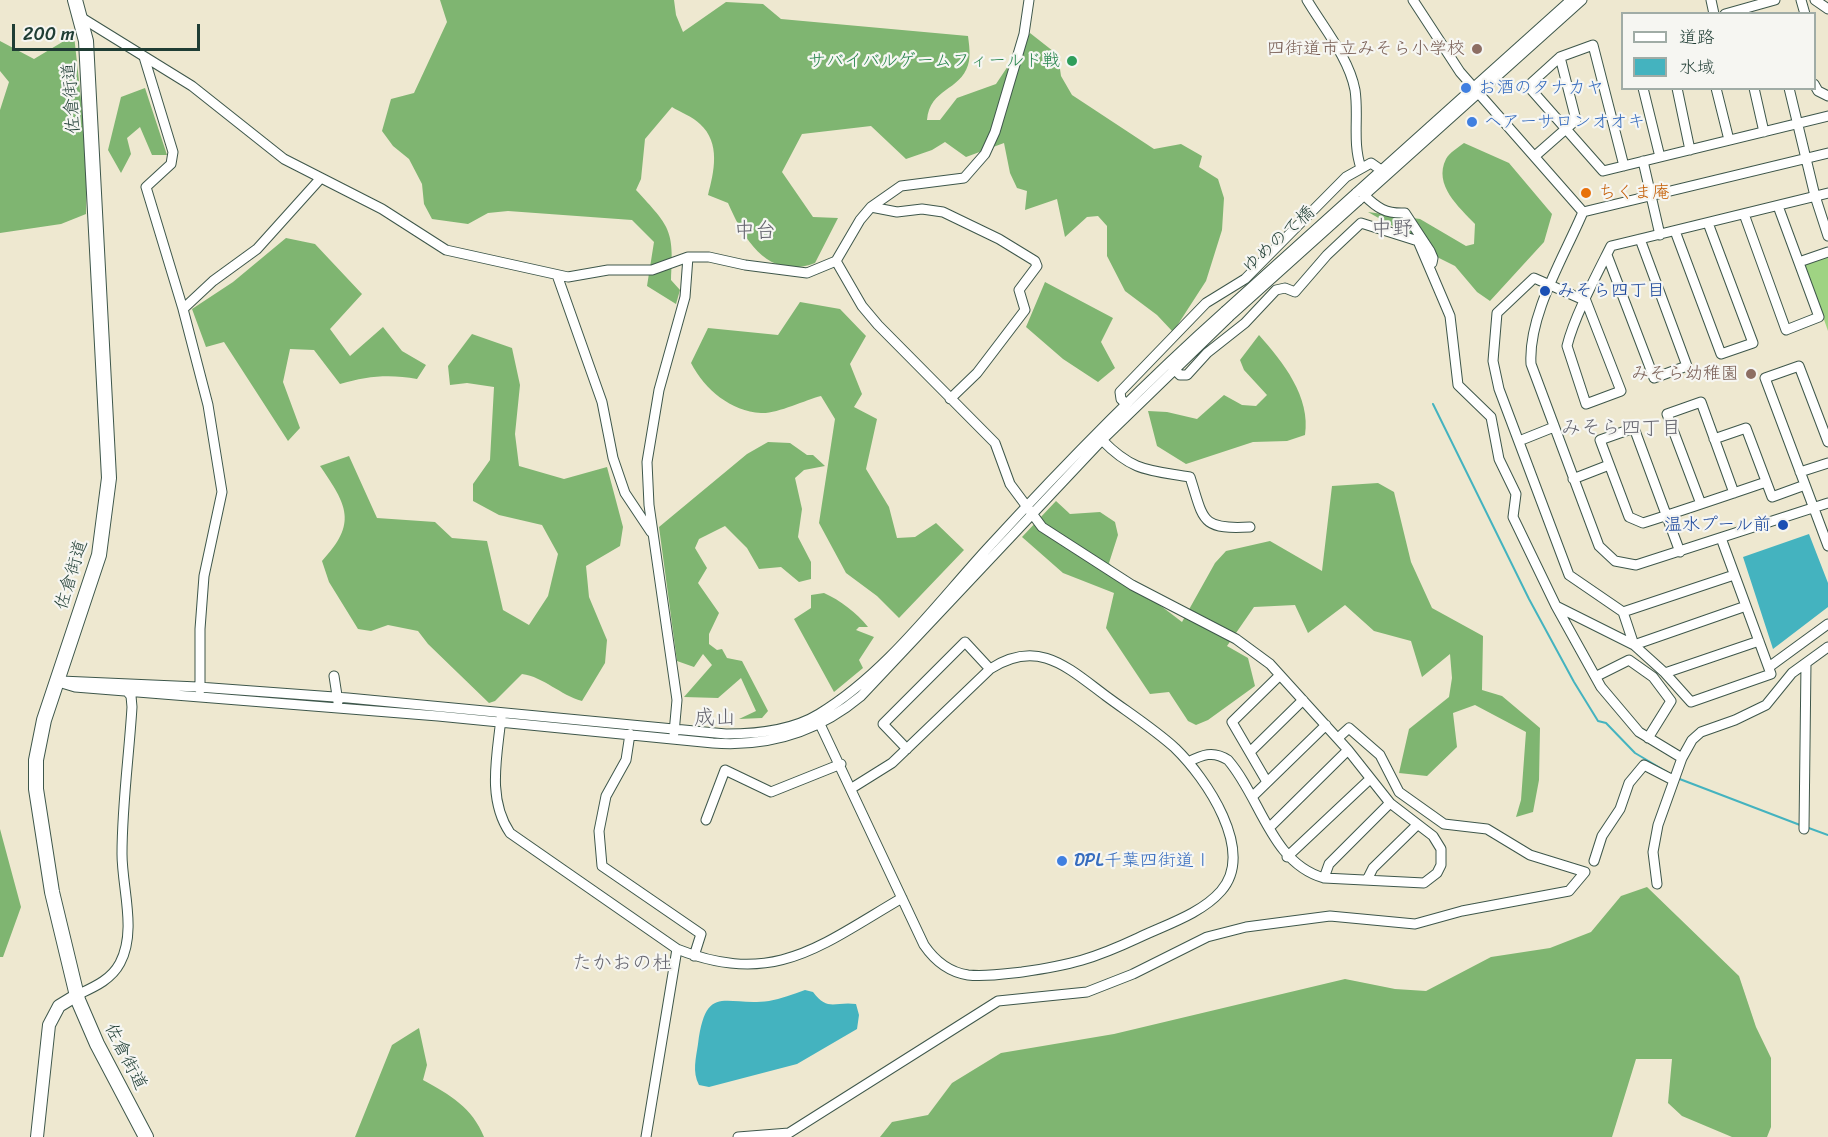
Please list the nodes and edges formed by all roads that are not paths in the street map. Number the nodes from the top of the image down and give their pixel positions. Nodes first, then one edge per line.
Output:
1 (75, 0) edge
2 (1029, 0) edge
3 (1307, 0) edge
4 (1413, 0) edge
5 (1571, 0) edge
6 (1582, 0) edge
7 (1815, 0) edge
8 (1771, 1) edge
9 (1828, 9) edge
10 (1734, 12) edge
11 (81, 18) junction
12 (144, 57) junction
13 (1560, 57) junction
14 (1816, 86) edge
15 (1475, 90) junction
16 (1643, 90) edge
17 (1677, 90) edge
18 (1716, 90) edge
19 (1754, 90) edge
20 (1790, 90) edge
21 (1828, 96) edge
22 (1828, 116) edge
23 (1798, 123) junction
24 (1566, 129) junction
25 (1764, 132) junction
26 (1729, 140) junction
27 (1690, 150) junction
28 (1828, 153) edge
29 (1535, 156) junction
30 (1660, 157) junction
31 (1808, 159) junction
32 (1643, 161) junction
33 (1624, 166) junction
34 (1361, 168) junction
35 (1381, 170) junction
36 (320, 178) junction
37 (1828, 193) edge
38 (1359, 196) junction
39 (1815, 196) junction
40 (1652, 197) junction
41 (1778, 206) junction
42 (872, 207) junction
43 (1583, 212) junction
44 (1744, 214) junction
45 (1708, 223) junction
46 (1675, 231) junction
47 (1660, 235) junction
48 (1828, 236) edge
49 (1641, 240) junction
50 (1828, 252) edge
51 (1607, 255) junction
52 (688, 257) junction
53 (836, 261) junction
54 (1799, 262) junction
55 (1430, 264) junction
56 (1255, 269) junction
57 (557, 275) junction
58 (1551, 285) junction
59 (1276, 290) junction
60 (1586, 301) junction
61 (183, 309) junction
62 (1227, 314) junction
63 (1173, 368) junction
64 (950, 399) junction
65 (1126, 404) junction
66 (1554, 427) junction
67 (1714, 439) junction
68 (1102, 440) junction
69 (1519, 441) junction
70 (1828, 442) edge
71 (1828, 463) edge
72 (1609, 465) junction
73 (1800, 472) junction
74 (1573, 479) junction
75 (1766, 482) junction
76 (1805, 486) junction
77 (1734, 493) junction
78 (1828, 503) edge
79 (1701, 504) junction
80 (1814, 508) junction
81 (1029, 512) junction
82 (1666, 516) junction
83 (1250, 527) dead end
84 (654, 537) junction
85 (1720, 538) junction
86 (1828, 545) edge
87 (1680, 552) junction
88 (1734, 575) junction
89 (1556, 606) junction
90 (1746, 606) junction
91 (1623, 612) junction
92 (1828, 624) edge
93 (1759, 641) junction
94 (1634, 645) junction
95 (1828, 647) edge
96 (1806, 663) junction
97 (1769, 668) junction
98 (990, 669) junction
99 (1665, 673) junction
100 (1280, 675) junction
101 (334, 676) dead end
102 (1597, 676) junction
103 (55, 681) junction
104 (198, 687) junction
105 (126, 690) junction
106 (147, 693) junction
107 (213, 698) junction
108 (336, 698) junction
109 (1303, 700) junction
110 (132, 707) junction
111 (348, 708) junction
112 (501, 717) junction
113 (818, 720) junction
114 (1326, 725) junction
115 (674, 729) junction
116 (630, 734) junction
117 (1338, 738) junction
118 (1648, 738) junction
119 (683, 740) junction
120 (907, 749) junction
121 (1348, 750) junction
122 (1250, 752) junction
123 (1682, 758) junction
124 (1188, 762) junction
125 (841, 764) junction
126 (1370, 779) junction
127 (1673, 780) junction
128 (1267, 782) junction
129 (852, 788) junction
130 (1252, 797) junction
131 (1390, 803) junction
132 (706, 820) dead end
133 (1417, 825) junction
134 (1270, 827) junction
135 (1804, 829) dead end
136 (1287, 857) junction
137 (1594, 861) dead end
138 (1324, 878) junction
139 (1367, 880) junction
140 (1657, 884) dead end
141 (902, 898) junction
142 (677, 949) junction
143 (694, 956) junction
144 (77, 995) junction
145 (37, 1137) edge
146 (146, 1137) edge
147 (646, 1137) edge
148 (738, 1137) edge

1 - 11 highway, 佐倉街道
2 - 42 street
3 - 34 street
4 - 15 street
5 - 15 street
6 - 15 street
7 - 9 street
8 - 10 street
11 - 12 street
11 - 103 highway, 佐倉街道
12 - 36 street
12 - 61 street
13 - 24 street
13 - 24 street
13 - 33 street
14 - 21 street
15 - 29 street
15 - 35 street
15 - 38 street
16 - 30 street
17 - 27 street
18 - 26 street
19 - 25 street
20 - 23 street
22 - 23 street
23 - 25 street
23 - 31 street
24 - 29 street
24 - 33 street
25 - 26 street
26 - 27 street
27 - 30 street
28 - 31 street
29 - 43 street
30 - 32 street
31 - 39 street
31 - 40 street
32 - 33 street
32 - 40 street
34 - 35 street
34 - 56 street
35 - 38 street
36 - 57 street
36 - 61 street
37 - 39 street
38 - 55 street
38 - 62 street, ゆめのて橋, bridge
39 - 41 street
39 - 48 street
40 - 43 street
40 - 47 street
41 - 44 street
41 - 54 street
42 - 53 street
42 - 64 street
43 - 58 street
44 - 45 street
44 - 54 street
45 - 46 street
45 - 46 street
46 - 47 street
47 - 49 street
49 - 51 street
49 - 51 street
50 - 54 street
51 - 60 street
52 - 53 street
52 - 57 street
52 - 84 street
53 - 64 street
55 - 59 street
55 - 89 street
56 - 59 street
56 - 65 street
57 - 84 street
58 - 60 street
58 - 66 street
58 - 69 street
59 - 63 street
60 - 60 street
61 - 104 street
62 - 63 street
62 - 65 street
63 - 68 street
64 - 81 street
65 - 81 street
66 - 69 street
66 - 74 street
67 - 75 street
67 - 77 street
67 - 79 street
68 - 81 street
68 - 83 street
69 - 91 street
70 - 73 street
71 - 73 street
72 - 74 street
72 - 82 street
72 - 82 street
73 - 76 street
74 - 87 street
75 - 76 street
75 - 77 street
76 - 80 street
77 - 79 street
78 - 80 street
79 - 82 street
80 - 85 street
80 - 86 street
81 - 100 street
81 - 113 street
82 - 87 street
84 - 115 street
85 - 87 street
85 - 88 street
88 - 90 street
88 - 91 street
89 - 94 street
89 - 102 street
90 - 93 street
90 - 94 street
91 - 94 street
92 - 97 street
93 - 97 street
93 - 99 street
94 - 99 street
95 - 96 street
96 - 123 street
96 - 135 street
97 - 99 street
98 - 120 street
98 - 120 street
98 - 124 street
100 - 109 street
100 - 122 street
101 - 108 street
102 - 118 street
102 - 118 street
103 - 104 street
103 - 105 street
103 - 144 highway, 佐倉街道
104 - 107 street
104 - 108 street
105 - 106 street
105 - 110 street
106 - 107 street
106 - 110 street
107 - 111 street
108 - 111 street
108 - 112 street
109 - 114 street
109 - 122 street
110 - 144 street
111 - 112 street
112 - 115 street
112 - 116 street
112 - 142 street
113 - 115 street
113 - 119 street
113 - 125 street
114 - 117 street
114 - 128 street
115 - 119 street
116 - 119 street
116 - 143 street
117 - 121 street
117 - 148 street
118 - 123 street
120 - 129 street
121 - 126 street
121 - 134 street
122 - 128 street
123 - 127 street
124 - 130 street
124 - 141 street
125 - 129 street
125 - 132 street
126 - 131 street
126 - 136 street
127 - 137 street
127 - 140 street
128 - 130 street
129 - 141 street
130 - 134 street
131 - 133 street
131 - 138 street
133 - 139 street
133 - 139 street
134 - 136 street
136 - 138 street
138 - 139 street
141 - 143 street
142 - 143 street
142 - 147 street
144 - 145 main road
144 - 146 highway, 佐倉街道

